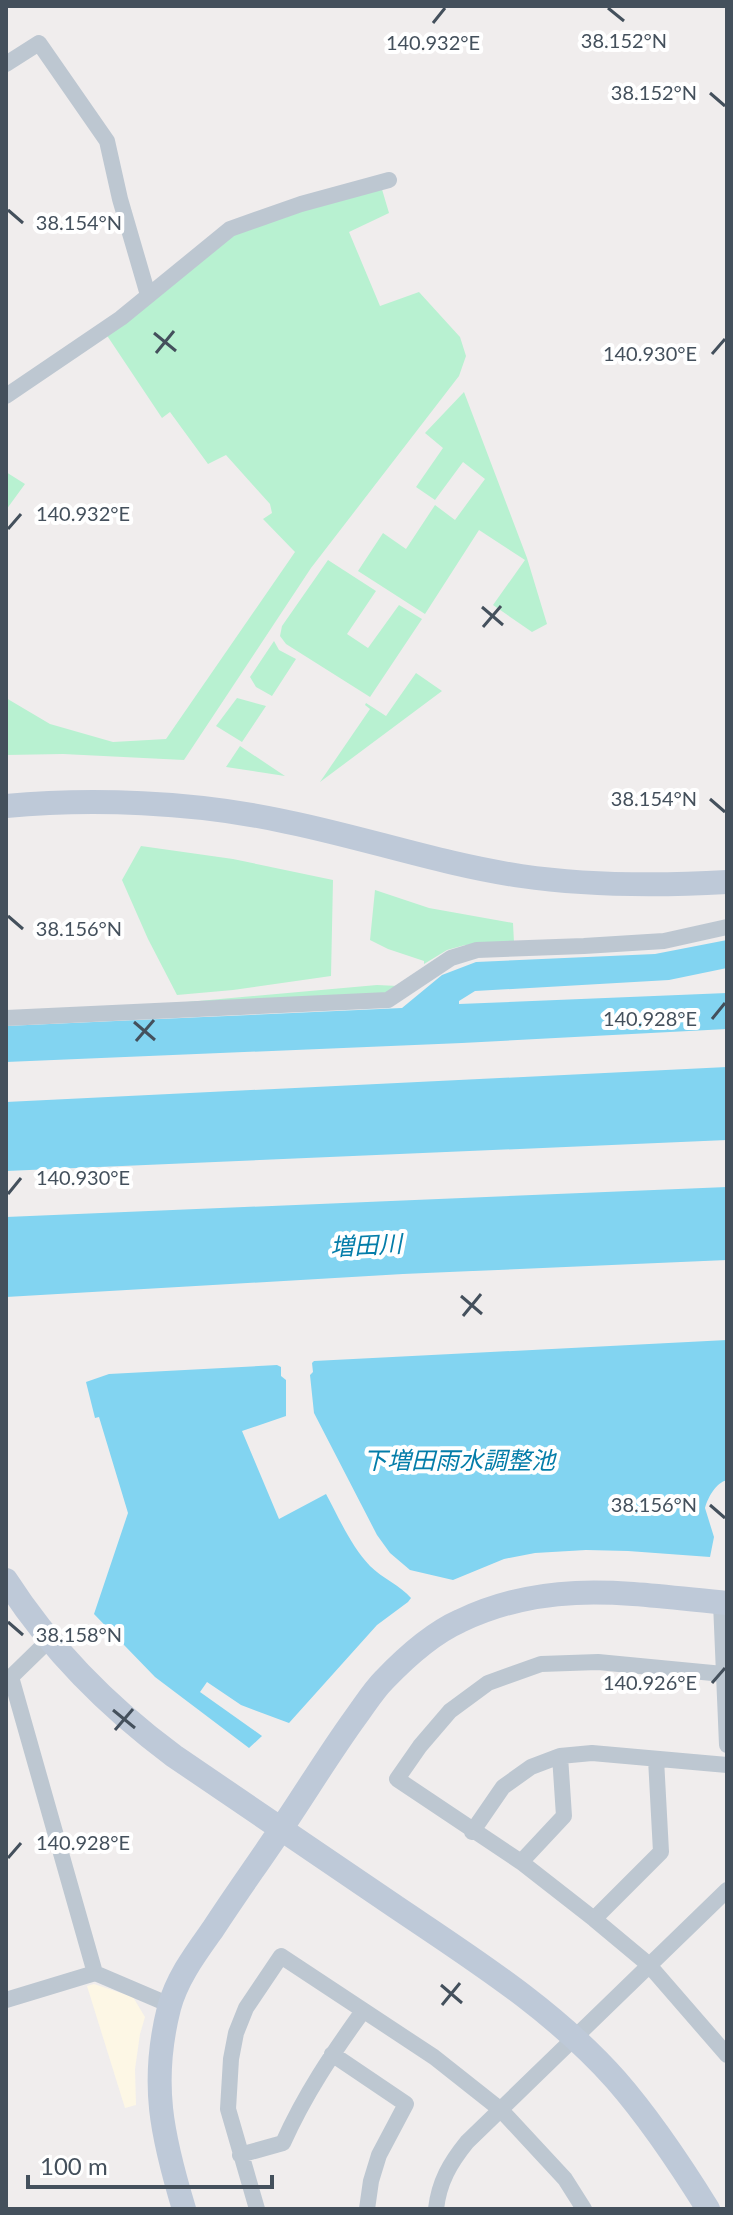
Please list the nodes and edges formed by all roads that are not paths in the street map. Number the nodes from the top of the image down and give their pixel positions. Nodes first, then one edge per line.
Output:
1 (6, 64) edge
2 (389, 180) dead end
3 (148, 295) junction
4 (6, 396) edge
5 (6, 806) edge
6 (727, 882) edge
7 (727, 927) edge
8 (6, 1018) edge
9 (6, 1580) edge
10 (724, 1603) edge
11 (49, 1640) junction
12 (723, 1674) junction
13 (727, 1745) edge
14 (560, 1756) junction
15 (656, 1759) junction
16 (727, 1765) edge
17 (281, 1829) junction
18 (472, 1832) junction
19 (521, 1862) junction
20 (727, 1890) edge
21 (594, 1919) junction
22 (648, 1964) junction
23 (95, 1973) junction
24 (6, 2000) edge
25 (170, 2005) junction
26 (363, 2011) junction
27 (574, 2038) junction
28 (332, 2054) junction
29 (727, 2055) edge
30 (501, 2110) junction
31 (240, 2155) junction
32 (184, 2209) edge
33 (257, 2209) edge
34 (367, 2209) edge
35 (436, 2209) edge
36 (584, 2209) edge
37 (708, 2209) edge

1 - 3 street
2 - 3 street
3 - 4 street
5 - 6 street
7 - 8 street
9 - 11 street
10 - 12 street
10 - 17 street
11 - 17 street
11 - 23 street
12 - 13 street
12 - 18 street
14 - 15 street
14 - 18 street
14 - 19 street
15 - 16 street
15 - 21 street
17 - 25 street
17 - 27 street
18 - 19 street
19 - 21 street
20 - 22 street
21 - 22 street
22 - 27 street
22 - 29 street
23 - 24 street
23 - 25 street
25 - 32 street
26 - 28 street
26 - 30 street
26 - 31 street
27 - 30 street
27 - 37 street
28 - 31 street
28 - 34 street
30 - 35 street
30 - 36 street
31 - 33 street

